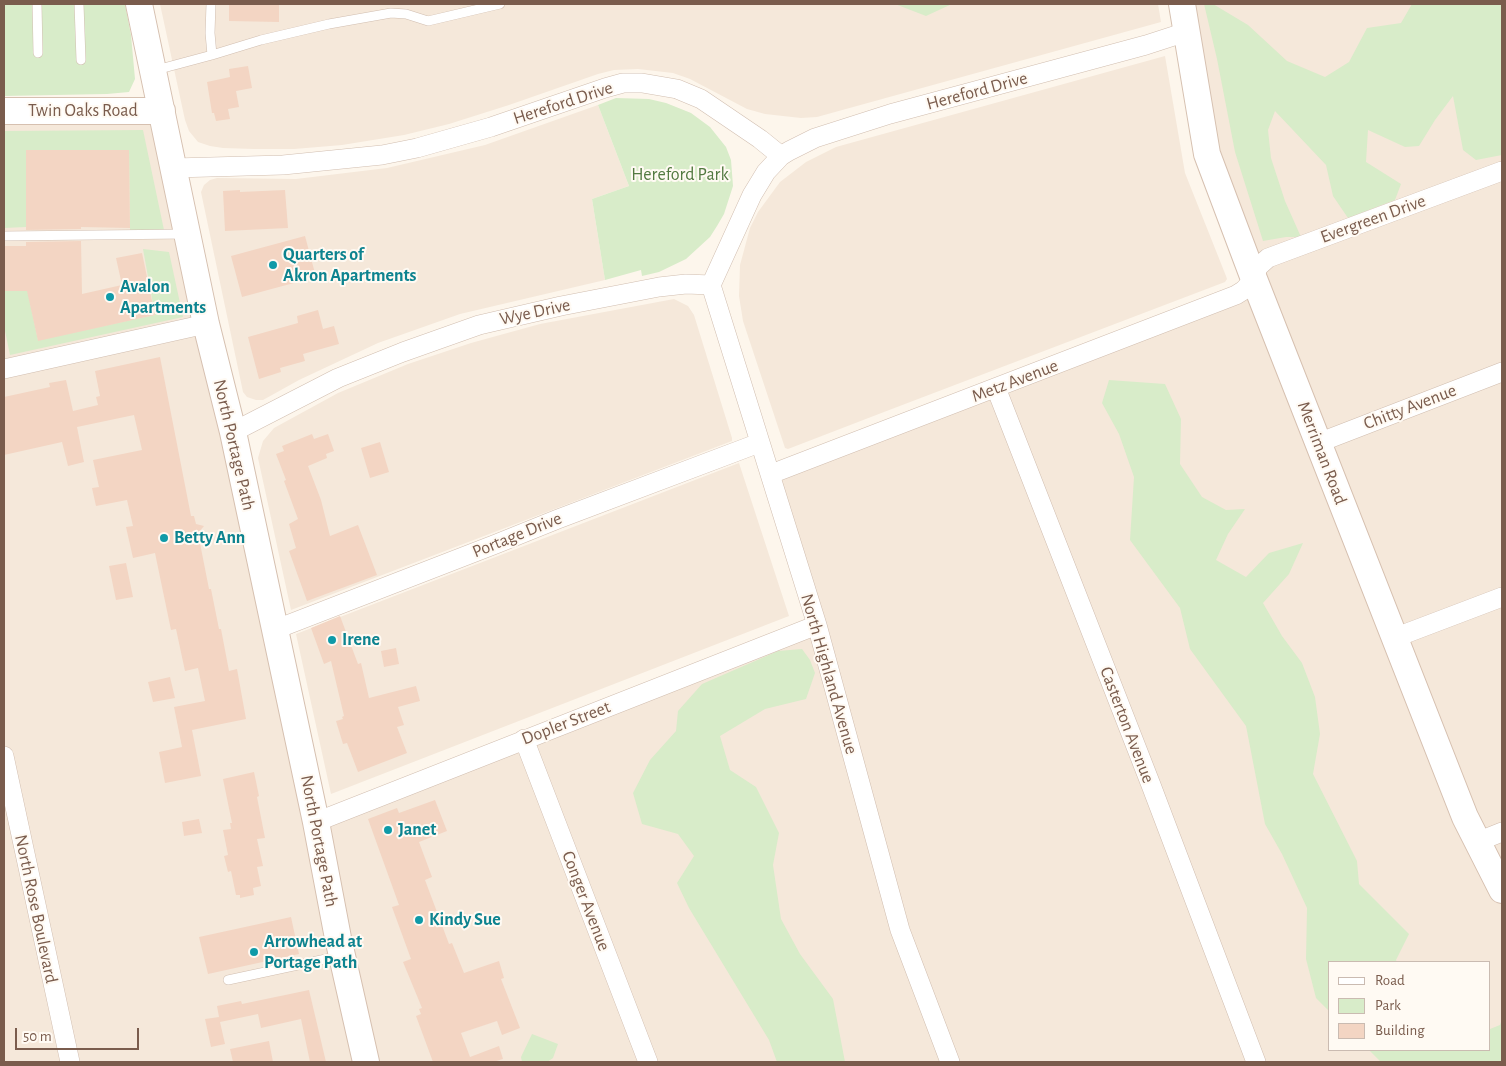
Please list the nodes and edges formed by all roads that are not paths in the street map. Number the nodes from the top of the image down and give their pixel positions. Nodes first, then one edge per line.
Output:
1 (38, 4) edge
2 (79, 4) edge
3 (139, 4) edge
4 (211, 4) edge
5 (500, 4) edge
6 (1182, 4) edge
7 (1186, 32) junction
8 (38, 53) dead end
9 (212, 55) junction
10 (82, 60) dead end
11 (153, 71) junction
12 (4, 111) edge
13 (162, 111) junction
14 (781, 156) junction
15 (174, 168) junction
16 (1502, 171) edge
17 (188, 234) junction
18 (4, 236) edge
19 (1254, 278) junction
20 (711, 285) junction
21 (206, 324) junction
22 (4, 370) edge
23 (1502, 372) edge
24 (996, 388) junction
25 (233, 432) junction
26 (759, 443) junction
27 (1318, 443) junction
28 (771, 474) junction
29 (1502, 597) edge
30 (817, 625) junction
31 (274, 630) junction
32 (1394, 638) junction
33 (524, 739) junction
34 (4, 756) edge
35 (316, 822) junction
36 (1502, 832) edge
37 (1477, 842) junction
38 (1502, 890) edge
39 (342, 956) junction
40 (228, 980) dead end
41 (70, 1062) edge
42 (366, 1062) edge
43 (648, 1062) edge
44 (950, 1062) edge
45 (1256, 1062) edge

1 - 8 lane
2 - 10 lane
3 - 11 main road, North Portage Path
4 - 9 lane
5 - 9 lane
6 - 7 main road, Merriman Road
7 - 14 street, Hereford Drive
7 - 19 main road, Merriman Road
9 - 11 lane
11 - 13 main road, North Portage Path
12 - 13 main road, Twin Oaks Road
13 - 15 main road, North Portage Path
14 - 15 street, Hereford Drive
14 - 20 street
15 - 17 main road, North Portage Path
16 - 19 street, Evergreen Drive
17 - 18 lane
17 - 21 main road, North Portage Path
19 - 24 street, Metz Avenue
19 - 27 main road, Merriman Road
20 - 25 street, Wye Drive
20 - 26 street, North Highland Avenue
21 - 22 street
21 - 25 main road, North Portage Path
23 - 27 street, Chitty Avenue
24 - 28 street, Metz Avenue
24 - 45 street, Casterton Avenue
25 - 31 main road, North Portage Path
26 - 28 street, North Highland Avenue
26 - 31 street, Portage Drive
27 - 32 main road, Merriman Road
28 - 30 street, North Highland Avenue
29 - 32 street
30 - 33 street, Dopler Street
30 - 44 street, North Highland Avenue
31 - 35 main road, North Portage Path
32 - 37 main road, Merriman Road
33 - 35 street, Dopler Street
33 - 43 street, Conger Avenue
34 - 41 street, North Rose Boulevard
35 - 39 main road, North Portage Path
36 - 37 street
37 - 38 main road, Merriman Road
39 - 40 lane
39 - 42 main road, North Portage Path

